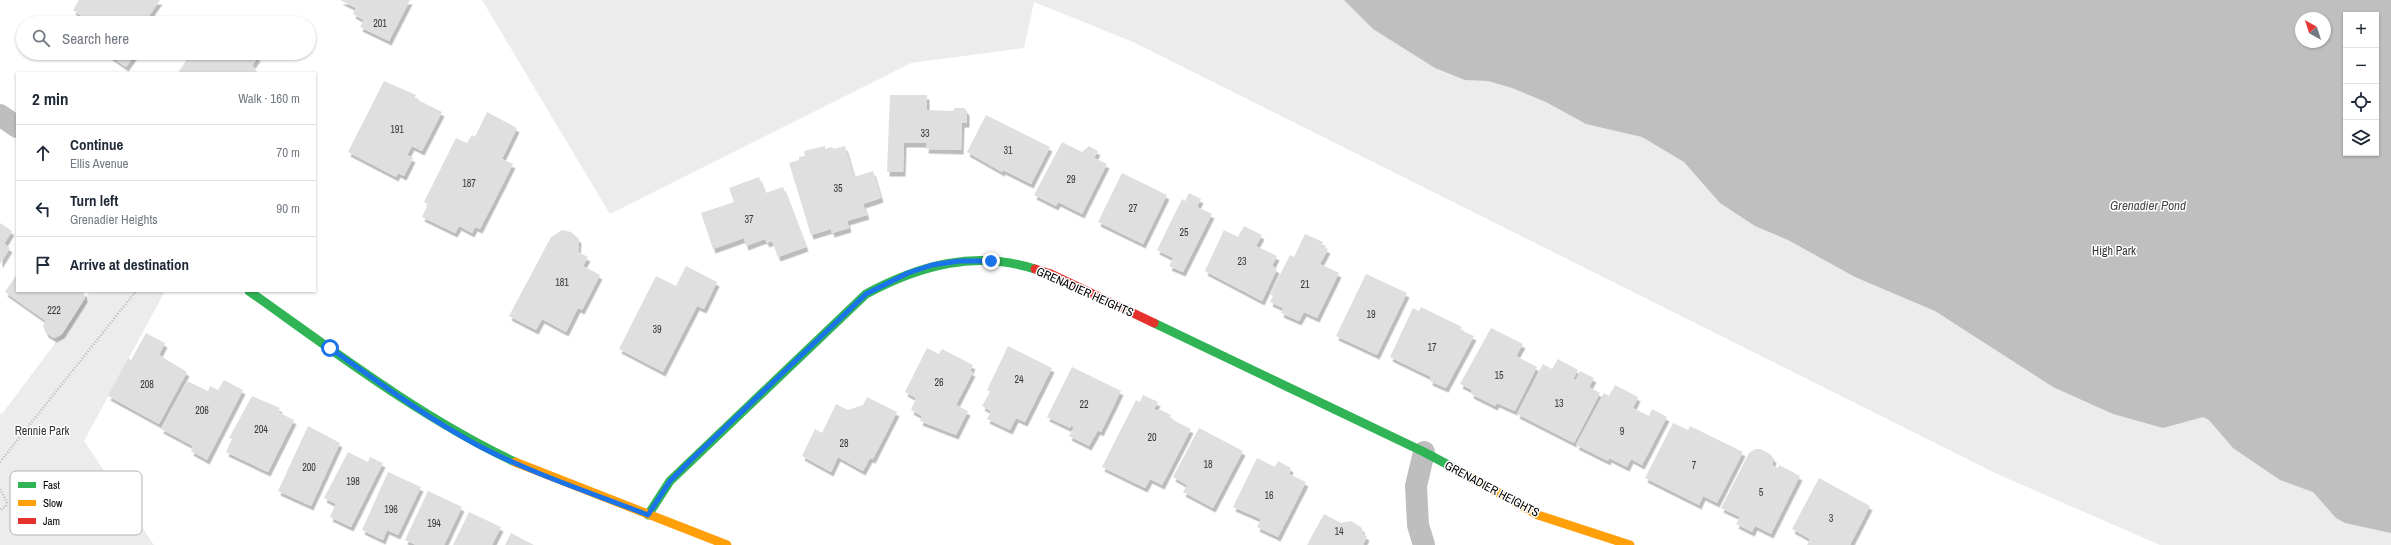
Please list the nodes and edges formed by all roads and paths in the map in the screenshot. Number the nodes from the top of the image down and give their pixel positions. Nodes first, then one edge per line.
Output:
1 (0, 115) edge
2 (16, 126) edge
3 (135, 292) edge
4 (250, 292) edge
5 (1424, 452) junction
6 (0, 462) edge
7 (0, 489) edge
8 (0, 510) edge
9 (648, 515) junction
10 (727, 545) edge
11 (1424, 545) edge
12 (1630, 545) edge

1 - 2 street
3 - 6 path
4 - 9 street
5 - 9 street, GRENADIER HEIGHTS
5 - 11 street
5 - 12 street, GRENADIER HEIGHTS
7 - 8 path
9 - 10 street

